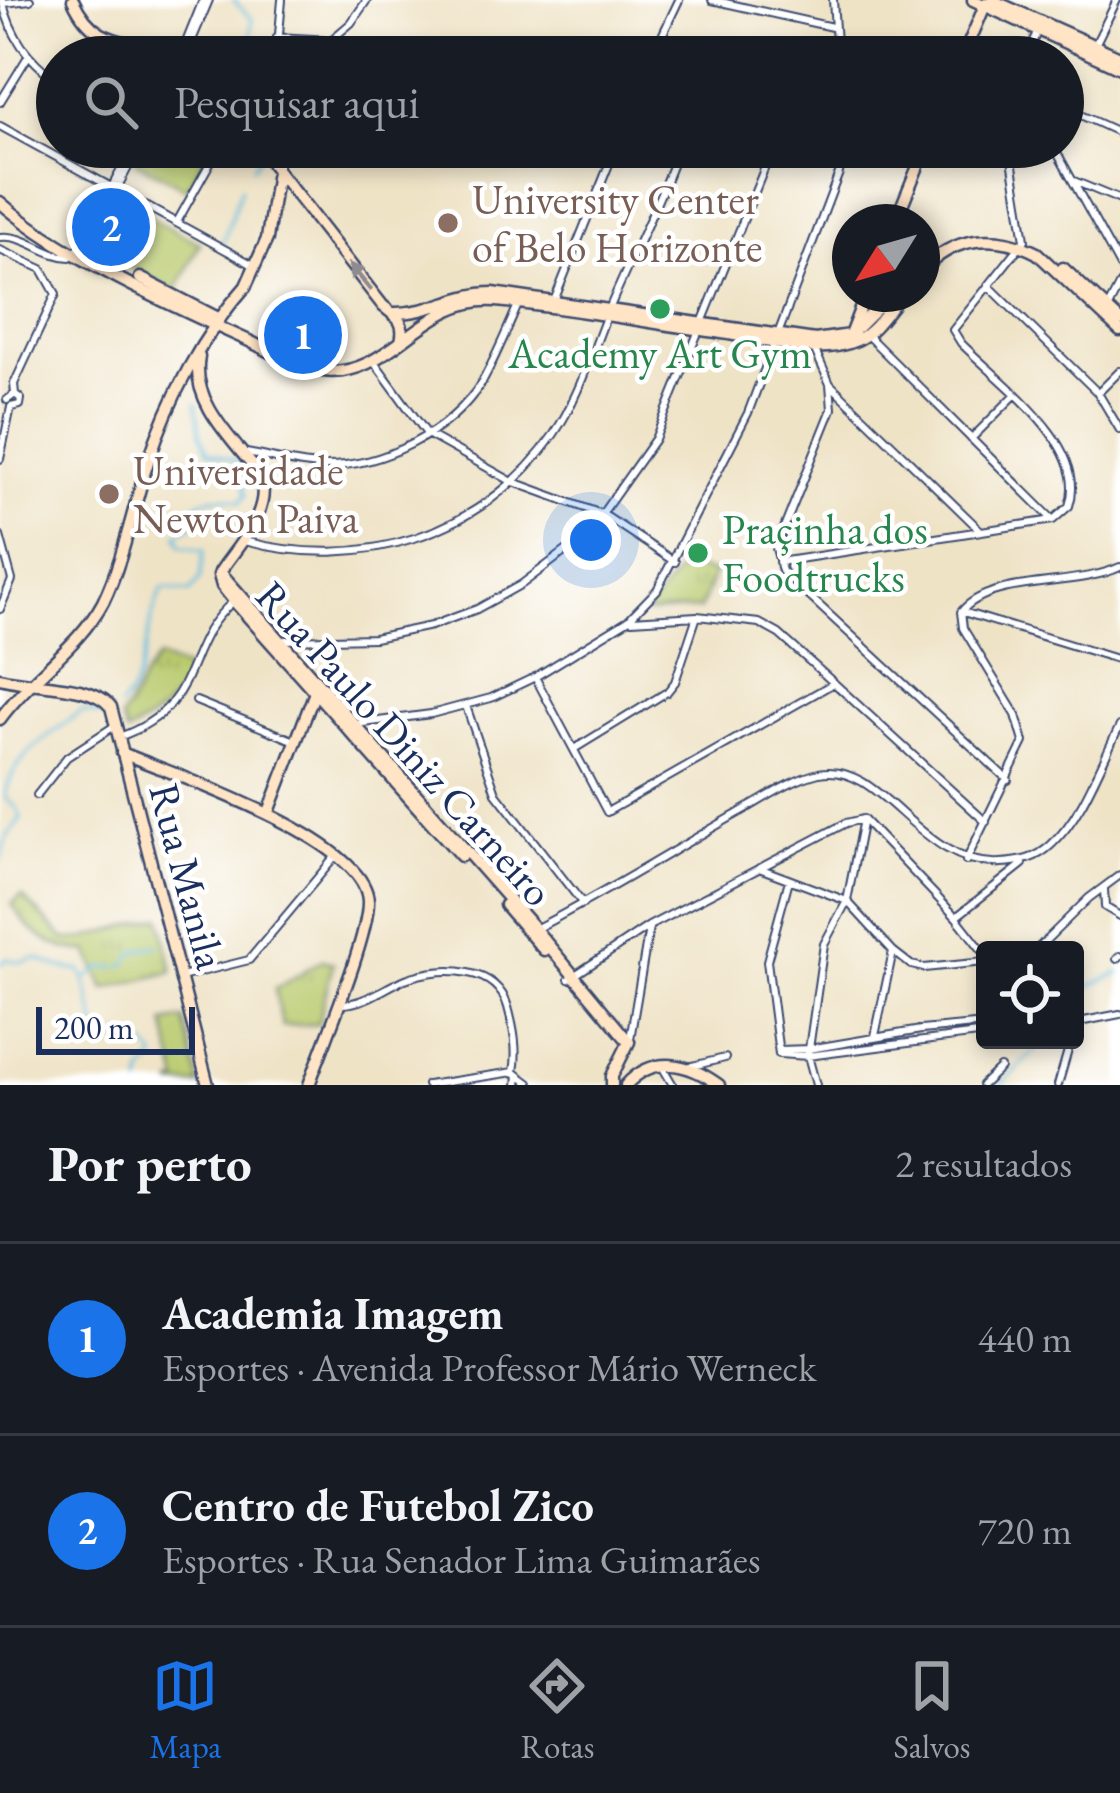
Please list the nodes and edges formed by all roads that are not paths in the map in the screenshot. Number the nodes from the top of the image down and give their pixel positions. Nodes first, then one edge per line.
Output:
1 (30, 0) edge
2 (73, 0) edge
3 (206, 0) edge
4 (282, 0) edge
5 (367, 0) edge
6 (679, 0) edge
7 (712, 0) edge
8 (833, 0) edge
9 (1117, 0) edge
10 (2, 2) edge
11 (984, 2) edge
12 (832, 27) junction
13 (1038, 30) junction
14 (105, 36) edge
15 (189, 36) edge
16 (277, 36) edge
17 (336, 36) edge
18 (662, 36) edge
19 (834, 36) edge
20 (971, 36) edge
21 (1035, 36) edge
22 (1053, 36) edge
23 (1059, 36) edge
24 (1084, 47) edge
25 (1084, 48) edge
26 (1092, 51) junction
27 (1120, 57) edge
28 (27, 58) junction
29 (36, 65) edge
30 (1120, 68) edge
31 (0, 102) edge
32 (1084, 117) edge
33 (0, 126) edge
34 (1120, 133) edge
35 (36, 147) edge
36 (74, 168) edge
37 (124, 168) edge
38 (207, 168) edge
39 (268, 168) edge
40 (275, 168) edge
41 (608, 168) edge
42 (670, 168) edge
43 (765, 168) edge
44 (839, 168) edge
45 (917, 168) edge
46 (1013, 168) edge
47 (1065, 168) edge
48 (1072, 180) junction
49 (289, 188) junction
50 (112, 190) junction
51 (0, 192) edge
52 (1120, 200) edge
53 (0, 202) edge
54 (274, 202) junction
55 (902, 204) edge
56 (177, 222) junction
57 (0, 237) edge
58 (1024, 243) junction
59 (940, 246) edge
60 (0, 250) edge
61 (80, 251) junction
62 (940, 254) edge
63 (255, 266) junction
64 (1120, 267) edge
65 (1120, 284) edge
66 (988, 285) junction
67 (246, 286) junction
68 (554, 301) junction
69 (538, 303) junction
70 (518, 304) junction
71 (866, 312) edge
72 (866, 312) edge
73 (870, 312) edge
74 (1106, 312) junction
75 (394, 313) junction
76 (608, 314) junction
77 (1120, 321) edge
78 (216, 322) junction
79 (701, 327) junction
80 (1120, 332) edge
81 (232, 333) junction
82 (866, 334) junction
83 (850, 335) junction
84 (775, 337) junction
85 (400, 341) junction
86 (814, 347) junction
87 (204, 352) junction
88 (373, 360) junction
89 (197, 370) junction
90 (1120, 370) edge
91 (830, 384) junction
92 (203, 391) junction
93 (180, 392) junction
94 (1098, 392) junction
95 (1014, 396) junction
96 (8, 400) edge
97 (1120, 430) edge
98 (427, 434) junction
99 (971, 440) junction
100 (0, 459) edge
101 (255, 459) junction
102 (511, 482) junction
103 (604, 514) junction
104 (1053, 520) junction
105 (981, 531) junction
106 (0, 536) edge
107 (241, 541) junction
108 (675, 562) junction
109 (779, 562) junction
110 (1120, 567) edge
111 (220, 572) junction
112 (234, 601) junction
113 (0, 609) edge
114 (961, 612) junction
115 (697, 616) junction
116 (628, 620) junction
117 (278, 640) junction
118 (1120, 660) edge
119 (535, 677) junction
120 (3, 679) edge
121 (834, 683) junction
122 (27, 684) junction
123 (317, 689) junction
124 (14, 700) junction
125 (196, 701) dead end
126 (466, 706) junction
127 (0, 719) edge
128 (352, 724) junction
129 (1120, 726) edge
130 (117, 731) junction
131 (296, 741) junction
132 (574, 749) junction
133 (122, 753) junction
134 (1007, 780) junction
135 (37, 795) dead end
136 (269, 812) junction
137 (863, 819) junction
138 (986, 823) junction
139 (335, 857) junction
140 (468, 858) junction
141 (966, 861) junction
142 (1026, 862) junction
143 (759, 868) junction
144 (1120, 874) edge
145 (789, 880) junction
146 (1105, 889) junction
147 (847, 901) junction
148 (583, 904) junction
149 (1120, 916) edge
150 (956, 917) junction
151 (650, 926) junction
152 (532, 931) junction
153 (1045, 941) edge
154 (976, 945) edge
155 (893, 952) junction
156 (976, 959) edge
157 (181, 977) junction
158 (572, 977) junction
159 (338, 1004) junction
160 (1120, 1014) edge
161 (1084, 1023) edge
162 (976, 1030) edge
163 (874, 1041) junction
164 (628, 1042) junction
165 (1068, 1049) edge
166 (809, 1052) junction
167 (725, 1058) dead end
168 (661, 1065) junction
169 (688, 1067) junction
170 (1000, 1068) dead end
171 (512, 1074) junction
172 (440, 1084) edge
173 (531, 1084) edge
174 (208, 1085) edge
175 (309, 1085) edge
176 (427, 1085) edge
177 (517, 1085) edge
178 (611, 1085) edge
179 (626, 1085) edge
180 (673, 1085) edge
181 (719, 1085) edge
182 (816, 1085) edge
183 (982, 1085) edge
184 (1058, 1085) edge

1 - 10 street
2 - 14 street
3 - 15 street
4 - 16 street
5 - 17 street
6 - 18 street
7 - 12 street
8 - 12 street
9 - 26 street
10 - 28 street
11 - 13 street
11 - 20 street
11 - 23 street
12 - 19 street
13 - 21 street
13 - 22 street
24 - 26 street
25 - 26 street
26 - 27 street
26 - 30 street
28 - 29 street
28 - 31 street
32 - 34 street
33 - 35 street
36 - 50 street
37 - 50 street
38 - 56 street
39 - 54 street
40 - 49 street
41 - 68 street
42 - 76 street
43 - 79 street
44 - 84 street
45 - 55 street
46 - 58 street
47 - 48 street
48 - 52 street
48 - 64 street
49 - 54 street
75 -> 49 street
50 - 56 street
50 - 61 street
51 - 61 street
53 - 61 street
54 - 63 street
56 - 63 street
57 - 61 street
58 - 59 street
58 - 62 street
58 - 66 street
58 - 74 street
60 - 96 street
61 - 78 street
63 - 67 street
65 - 74 street
66 - 94 street
66 - 95 street
67 - 78 street
67 - 81 street
68 - 69 street
68 - 76 street
69 - 70 street
69 - 75 street
69 - 76 street
70 - 85 street
70 - 98 street
71 - 83 street
72 - 83 street
73 - 82 street
74 - 77 street
74 - 80 street
75 - 85 street
76 - 79 street
76 - 102 street
78 - 81 street
78 - 87 street
79 - 84 street
79 - 103 street
81 - 87 street
81 - 88 street
82 - 86 street
82 - 99 street
83 - 84 street
84 - 86 street
84 - 108 street
85 - 88 street
86 - 91 street
87 - 89 street
87 - 92 street
87 - 93 street
88 - 98 street
89 - 92 street
89 - 93 street
90 - 94 street
91 - 105 street
91 - 109 street
92 - 93 street
92 - 101 street
93 - 122 street
94 - 97 street
95 - 99 street
95 - 104 street
96 - 100 street
98 - 101 street
98 - 102 street
99 - 104 street
101 - 107 street
102 - 103 street
102 - 107 street
103 - 108 street
103 - 117 street
104 - 105 street
105 - 109 street
106 - 113 street
107 - 111 street
108 - 116 street
109 - 134 street
110 - 114 street
111 - 112 street, Rua Paulo Diniz Carneiro
111 - 117 street, Rua Paulo Diniz Carneiro
112 - 123 street, Rua Paulo Diniz Carneiro
112 - 130 street
114 - 118 street
114 - 134 street
115 - 116 street
115 - 121 street
115 - 132 street
116 - 119 street
117 - 123 street, Rua Paulo Diniz Carneiro
119 - 126 street
119 - 132 street
120 - 122 street
120 - 124 street
121 - 132 street
121 - 138 street
122 - 124 street
122 - 130 street, Rua Manila
123 - 128 street, Rua Paulo Diniz Carneiro
123 - 131 street
123 - 140 street, Rua Paulo Diniz Carneiro
124 - 127 street
125 - 131 street
126 - 128 street
126 - 148 street
128 - 140 street, Rua Paulo Diniz Carneiro
129 - 142 street
130 - 133 street, Rua Manila
130 - 135 street
131 - 136 street
133 - 136 street
133 - 157 street, Rua Manila
134 - 138 street
136 - 139 street
137 - 143 street
137 - 147 street
137 - 150 street
138 - 141 street
139 - 157 street
139 - 159 street
140 - 152 street, Rua Paulo Diniz Carneiro
141 - 142 street
141 - 148 street
142 - 150 street
143 - 145 street
143 - 151 street
144 - 146 street
145 - 147 street
145 - 166 street
146 - 149 street
146 - 153 street
147 - 155 street
147 - 166 street
148 - 152 street
150 - 154 street
151 - 158 street
151 - 164 street
152 - 158 street, Rua Paulo Diniz Carneiro
155 - 156 street
155 - 163 street
157 - 174 street, Rua Manila
158 - 164 street, Rua Paulo Diniz Carneiro
159 - 171 street
159 - 175 street
160 - 161 street
162 - 163 street
163 - 166 street
164 - 178 street
165 - 184 street
166 - 182 street
167 - 169 street
168 - 169 street
168 - 179 street
168 - 180 street
169 - 181 street
170 - 183 street
171 - 172 street
171 - 173 street
171 - 177 street
172 - 176 street

